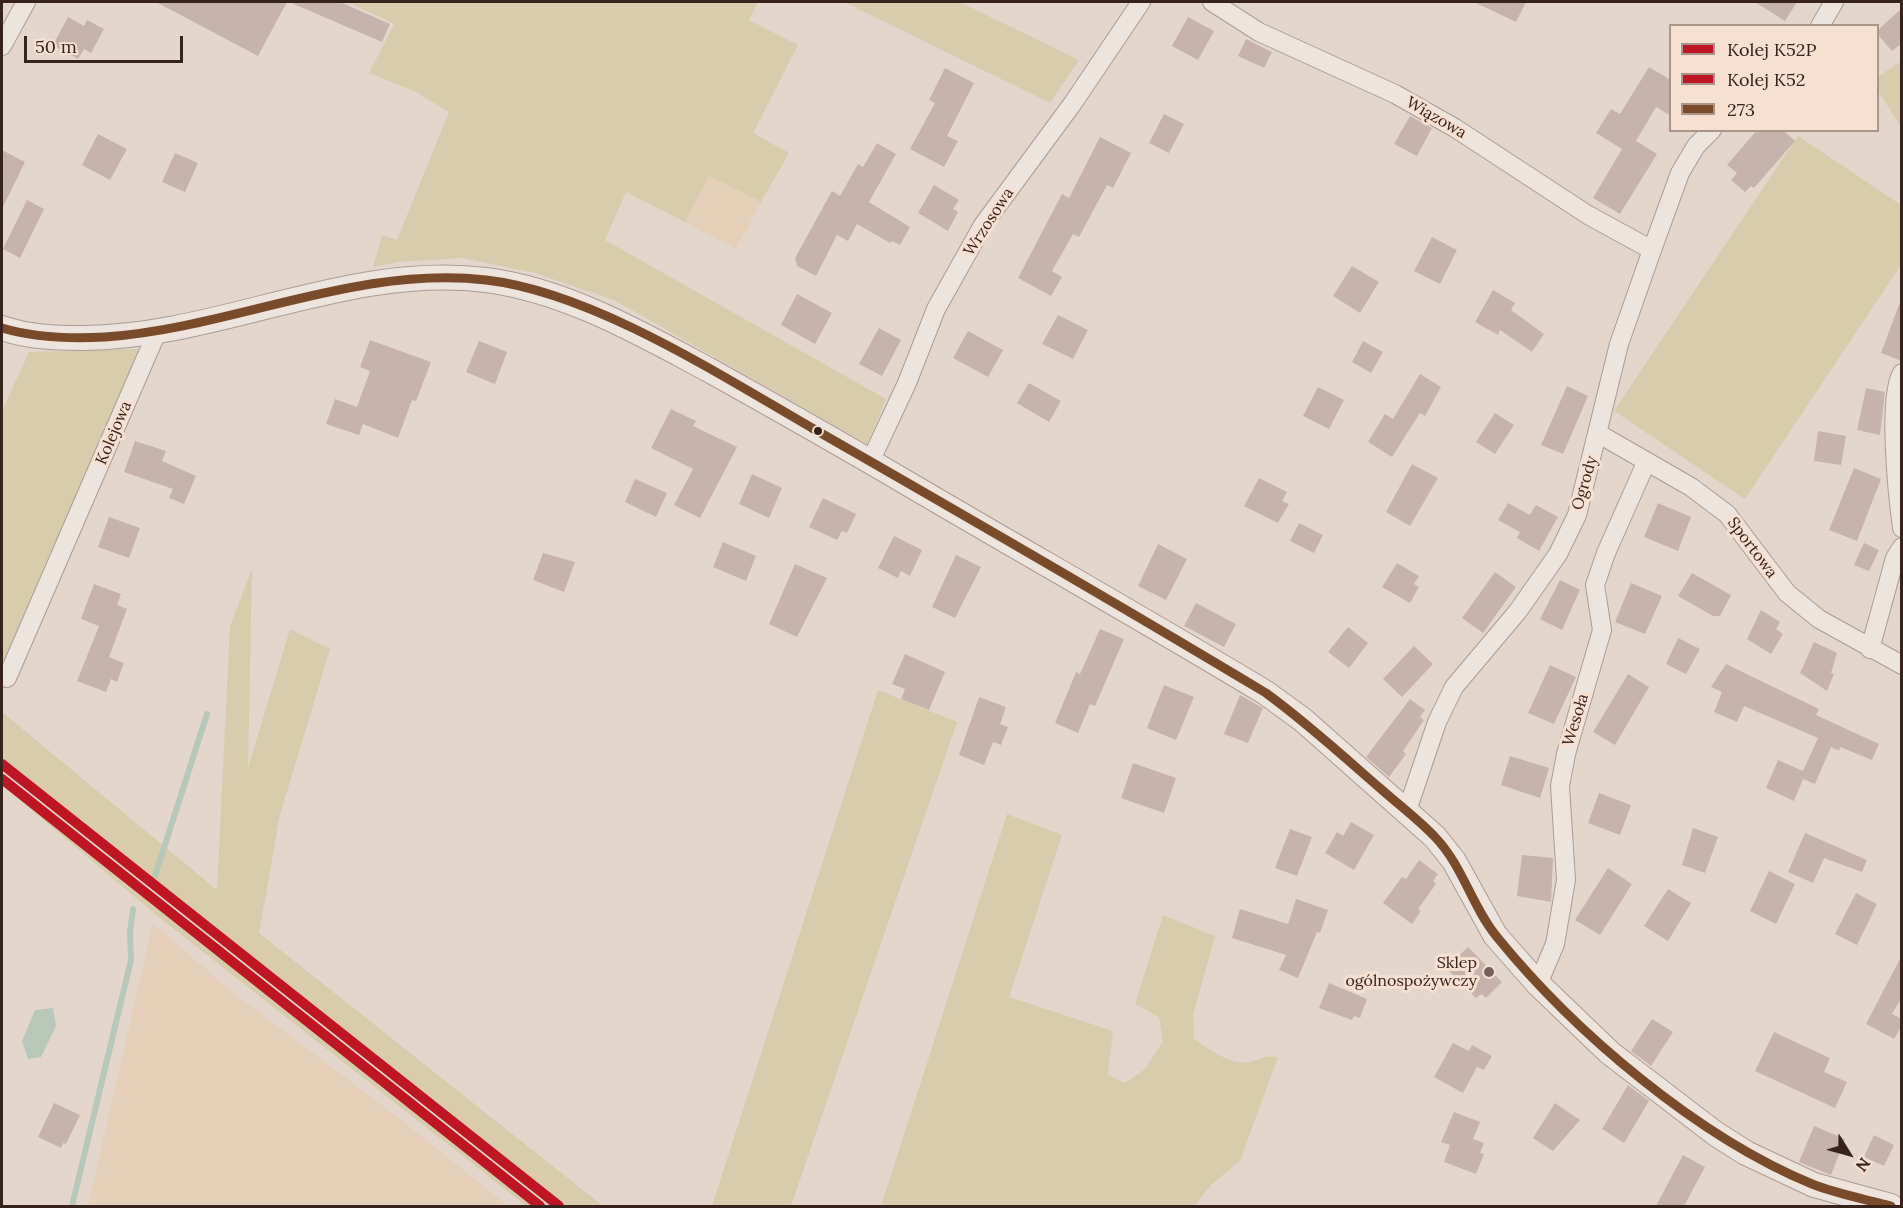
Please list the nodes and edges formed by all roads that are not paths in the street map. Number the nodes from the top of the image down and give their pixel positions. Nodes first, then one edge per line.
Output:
1 (26, 2) edge
2 (1141, 2) edge
3 (1212, 2) edge
4 (1834, 2) edge
5 (1821, 24) edge
6 (2, 46) edge
7 (1710, 132) edge
8 (1652, 250) junction
9 (2, 328) edge
10 (157, 332) junction
11 (1902, 373) edge
12 (1599, 434) junction
13 (870, 462) junction
14 (1646, 463) junction
15 (1902, 528) edge
16 (1902, 547) edge
17 (1870, 649) junction
18 (1902, 665) edge
19 (7, 678) dead end
20 (1407, 811) junction
21 (1538, 984) junction
22 (1891, 1206) edge

1 - 6 street
2 - 13 street, Wrzosowa
3 - 8 street, Wiązowa
4 - 5 street
7 - 8 street, Ogrody
8 - 12 street, Ogrody
9 - 10 street
10 - 13 street
10 - 19 street, Kolejowa
11 - 15 street
12 - 14 street, Sportowa
12 - 20 street, Ogrody
13 - 20 street
14 - 17 street, Sportowa
14 - 21 street, Wesoła
16 - 17 street
17 - 18 street, Sportowa
20 - 21 street
21 - 22 street

